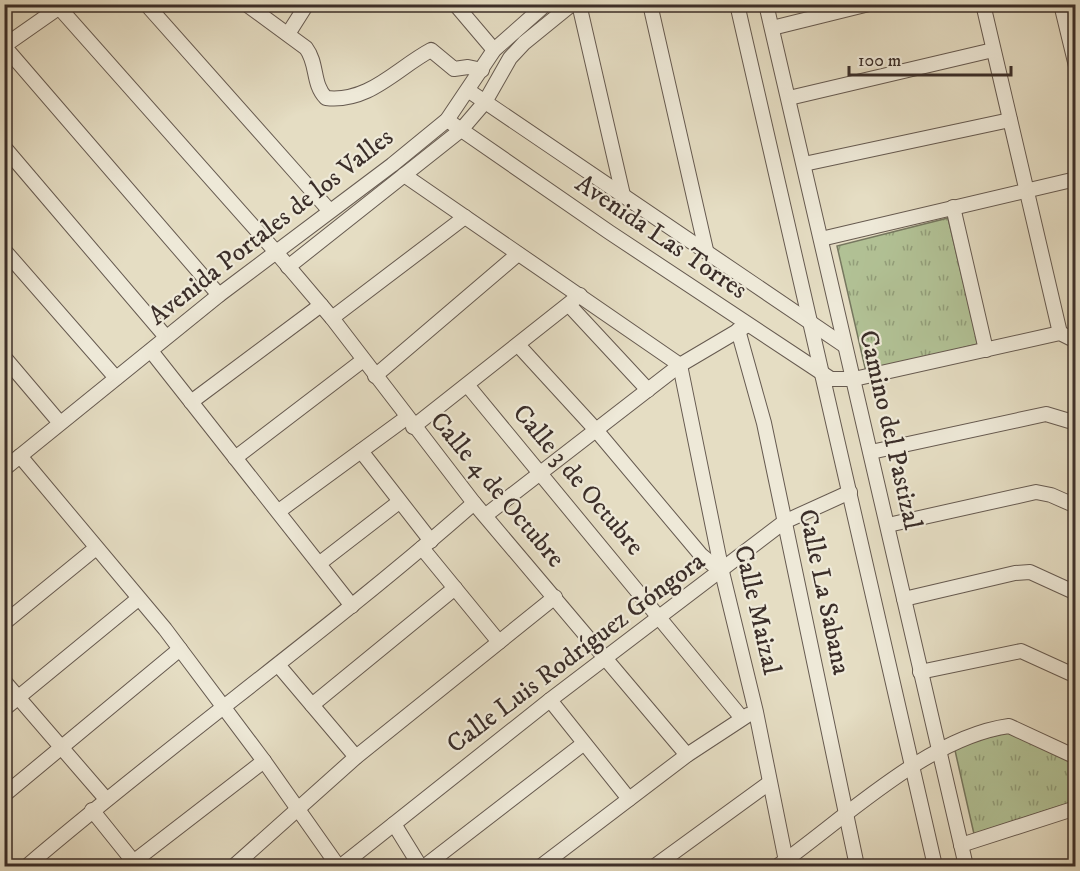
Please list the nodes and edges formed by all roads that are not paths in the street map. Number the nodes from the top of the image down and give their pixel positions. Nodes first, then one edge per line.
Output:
1 (146, 4) edge
2 (246, 4) edge
3 (307, 4) edge
4 (454, 4) edge
5 (546, 4) edge
6 (572, 4) edge
7 (579, 4) edge
8 (650, 4) edge
9 (737, 4) edge
10 (766, 4) edge
11 (869, 4) edge
12 (983, 4) edge
13 (1061, 4) edge
14 (60, 5) edge
15 (771, 28) junction
16 (288, 34) junction
17 (4, 46) edge
18 (494, 50) junction
19 (993, 50) junction
20 (1076, 66) edge
21 (482, 70) junction
22 (469, 91) junction
23 (789, 98) junction
24 (485, 102) junction
25 (447, 120) junction
26 (1010, 120) junction
27 (461, 130) junction
28 (4, 147) edge
29 (804, 164) junction
30 (404, 175) junction
31 (1076, 179) edge
32 (1027, 189) junction
33 (623, 195) junction
34 (953, 207) junction
35 (329, 210) junction
36 (465, 217) junction
37 (820, 239) junction
38 (4, 250) edge
39 (706, 250) junction
40 (276, 252) junction
41 (518, 254) junction
42 (288, 267) junction
43 (219, 295) junction
44 (580, 295) junction
45 (321, 305) junction
46 (569, 305) junction
47 (332, 318) junction
48 (811, 324) junction
49 (743, 327) junction
50 (1060, 333) junction
51 (166, 337) junction
52 (1076, 341) edge
53 (519, 346) junction
54 (845, 346) junction
55 (986, 350) junction
56 (151, 351) junction
57 (4, 357) edge
58 (362, 361) junction
59 (680, 365) junction
60 (822, 374) junction
61 (375, 376) junction
62 (116, 378) junction
63 (854, 379) junction
64 (468, 386) junction
65 (648, 390) junction
66 (191, 402) junction
67 (410, 422) junction
68 (60, 423) junction
69 (1076, 423) edge
70 (596, 430) junction
71 (361, 451) junction
72 (871, 452) junction
73 (20, 456) junction
74 (235, 458) junction
75 (5, 466) edge
76 (540, 471) junction
77 (850, 492) junction
78 (399, 502) junction
79 (474, 503) junction
80 (1076, 506) edge
81 (279, 511) junction
82 (486, 515) junction
83 (784, 522) junction
84 (888, 525) junction
85 (427, 545) junction
86 (96, 548) junction
87 (320, 563) junction
88 (722, 572) junction
89 (455, 588) junction
90 (1076, 593) edge
91 (555, 597) junction
92 (138, 599) junction
93 (904, 599) junction
94 (352, 606) junction
95 (660, 618) junction
96 (4, 623) edge
97 (499, 642) junction
98 (180, 649) junction
99 (606, 656) junction
100 (279, 666) junction
101 (920, 672) junction
102 (1076, 675) edge
103 (4, 681) edge
104 (18, 698) junction
105 (550, 700) junction
106 (312, 705) junction
107 (225, 708) junction
108 (4, 709) edge
109 (756, 712) junction
110 (741, 717) junction
111 (583, 744) junction
112 (62, 746) junction
113 (939, 751) junction
114 (687, 755) junction
115 (356, 757) junction
116 (1076, 757) edge
117 (264, 760) junction
118 (912, 768) junction
119 (769, 783) junction
120 (4, 795) edge
121 (106, 799) junction
122 (629, 799) junction
123 (1076, 808) edge
124 (92, 810) junction
125 (299, 810) junction
126 (846, 814) junction
127 (394, 824) junction
128 (961, 845) junction
129 (133, 865) edge
130 (783, 865) edge
131 (27, 867) edge
132 (234, 867) edge
133 (339, 867) edge
134 (423, 867) edge
135 (541, 867) edge
136 (655, 867) edge
137 (856, 867) edge
138 (935, 867) edge
139 (966, 867) edge

1 - 35 street
2 - 16 street
3 - 16 street
4 - 18 street
5 - 18 street, Avenida Portales de los Valles
6 - 24 street, Avenida Portales de los Valles
7 - 33 street
8 - 39 street
9 - 48 street, Camino del Pastizal
10 - 15 street, Camino del Pastizal
11 - 15 street
12 - 19 street
13 - 20 street
14 - 17 street
14 - 40 street, Calle 4 de Octubre
15 - 23 street, Camino del Pastizal
16 - 21 street
17 - 43 street
18 - 21 street, Avenida Portales de los Valles
19 - 23 street
19 - 26 street
21 - 22 street, Avenida Portales de los Valles
22 - 24 street, Avenida Las Torres
22 - 25 street, Avenida Portales de los Valles
23 - 29 street, Camino del Pastizal
24 - 27 street, Avenida Portales de los Valles
24 - 33 street, Avenida Las Torres
25 - 27 street, Avenida Las Torres
25 - 35 street, Avenida Portales de los Valles
26 - 29 street
26 - 32 street
27 - 30 street, Avenida Portales de los Valles
27 - 49 street, Avenida Las Torres
28 - 51 street
29 - 37 street, Camino del Pastizal
30 - 36 street
30 - 42 street, Avenida Portales de los Valles
31 - 32 street
32 - 34 street
32 - 50 street
33 - 39 street, Avenida Las Torres
34 - 37 street
34 - 55 street
35 - 40 street, Avenida Portales de los Valles
36 - 41 street
36 - 47 street
37 - 54 street, Camino del Pastizal
38 - 62 street
39 - 48 street, Avenida Las Torres
40 - 42 street, Calle 4 de Octubre
40 - 43 street, Avenida Portales de los Valles
41 - 44 street
41 - 61 street
42 - 45 street, Calle 4 de Octubre
43 - 51 street, Avenida Portales de los Valles
44 - 46 street
44 - 59 street
45 - 47 street, Calle 4 de Octubre
45 - 66 street
46 - 53 street
46 - 65 street
47 - 58 street, Calle 4 de Octubre
48 - 54 street, Avenida Las Torres
48 - 60 street, Camino del Pastizal
49 - 59 street
49 - 60 street, Avenida Las Torres
49 - 83 street, Calle La Sabana
50 - 52 street
50 - 55 street, Avenida Las Torres
51 - 56 street, Avenida Portales de los Valles
53 - 64 street
53 - 70 street
54 - 63 street, Camino del Pastizal
55 - 63 street, Avenida Las Torres
56 - 62 street, Avenida Portales de los Valles
56 - 66 street
57 - 68 street
58 - 61 street, Calle 4 de Octubre
58 - 74 street
59 - 65 street
59 - 88 street, Calle Maizal
60 - 63 street, Avenida Las Torres
60 - 77 street, Camino del Pastizal
61 - 67 street, Calle 4 de Octubre
62 - 68 street, Avenida Portales de los Valles
63 - 72 street, Camino del Pastizal
64 - 67 street
64 - 76 street, Calle 3 de Octubre
65 - 70 street
66 - 74 street
67 - 71 street
67 - 79 street, Calle 4 de Octubre
68 - 73 street, Avenida Portales de los Valles
69 - 72 street
70 - 76 street
70 - 88 street
71 - 78 street
71 - 81 street
72 - 84 street, Camino del Pastizal
73 - 75 street, Avenida Portales de los Valles
73 - 86 street
74 - 81 street
76 - 82 street
76 - 95 street, Calle 3 de Octubre
77 - 83 street, Calle Luis Rodríguez Góngora
77 - 118 street, Camino del Pastizal
78 - 85 street
78 - 87 street
79 - 82 street, Calle 4 de Octubre
79 - 85 street
80 - 84 street
81 - 87 street
82 - 91 street, Calle 4 de Octubre
83 - 88 street, Calle Luis Rodríguez Góngora
83 - 126 street, Calle La Sabana
84 - 93 street, Camino del Pastizal
85 - 89 street
85 - 94 street
86 - 92 street
86 - 96 street
87 - 94 street
88 - 95 street, Calle Luis Rodríguez Góngora
88 - 109 street, Calle Maizal
89 - 97 street
89 - 106 street
90 - 93 street
91 - 97 street
91 - 99 street, Calle 4 de Octubre
92 - 98 street
92 - 104 street
93 - 101 street, Camino del Pastizal
94 - 100 street
95 - 99 street, Calle Luis Rodríguez Góngora
95 - 110 street, Calle 3 de Octubre
97 - 115 street
98 - 107 street
98 - 112 street
99 - 105 street, Calle Luis Rodríguez Góngora
99 - 114 street, Calle 4 de Octubre
100 - 106 street
100 - 107 street
101 - 102 street
101 - 113 street, Camino del Pastizal
103 - 104 street
104 - 108 street
104 - 112 street
105 - 111 street
105 - 127 street, Calle Luis Rodríguez Góngora
106 - 115 street
107 - 117 street
107 - 121 street
109 - 110 street
109 - 119 street, Calle Maizal
110 - 114 street
111 - 122 street
111 - 134 street
112 - 120 street
112 - 121 street
113 - 116 street
113 - 118 street
113 - 128 street, Camino del Pastizal
114 - 122 street
115 - 125 street
117 - 125 street
117 - 129 street
118 - 126 street
118 - 138 street, Camino del Pastizal
119 - 130 street, Calle Maizal
119 - 136 street
121 - 124 street
122 - 135 street
123 - 128 street
124 - 129 street
124 - 131 street
125 - 132 street
125 - 133 street
126 - 130 street
126 - 137 street, Calle La Sabana
127 - 133 street, Calle Luis Rodríguez Góngora
127 - 134 street
128 - 139 street, Camino del Pastizal

